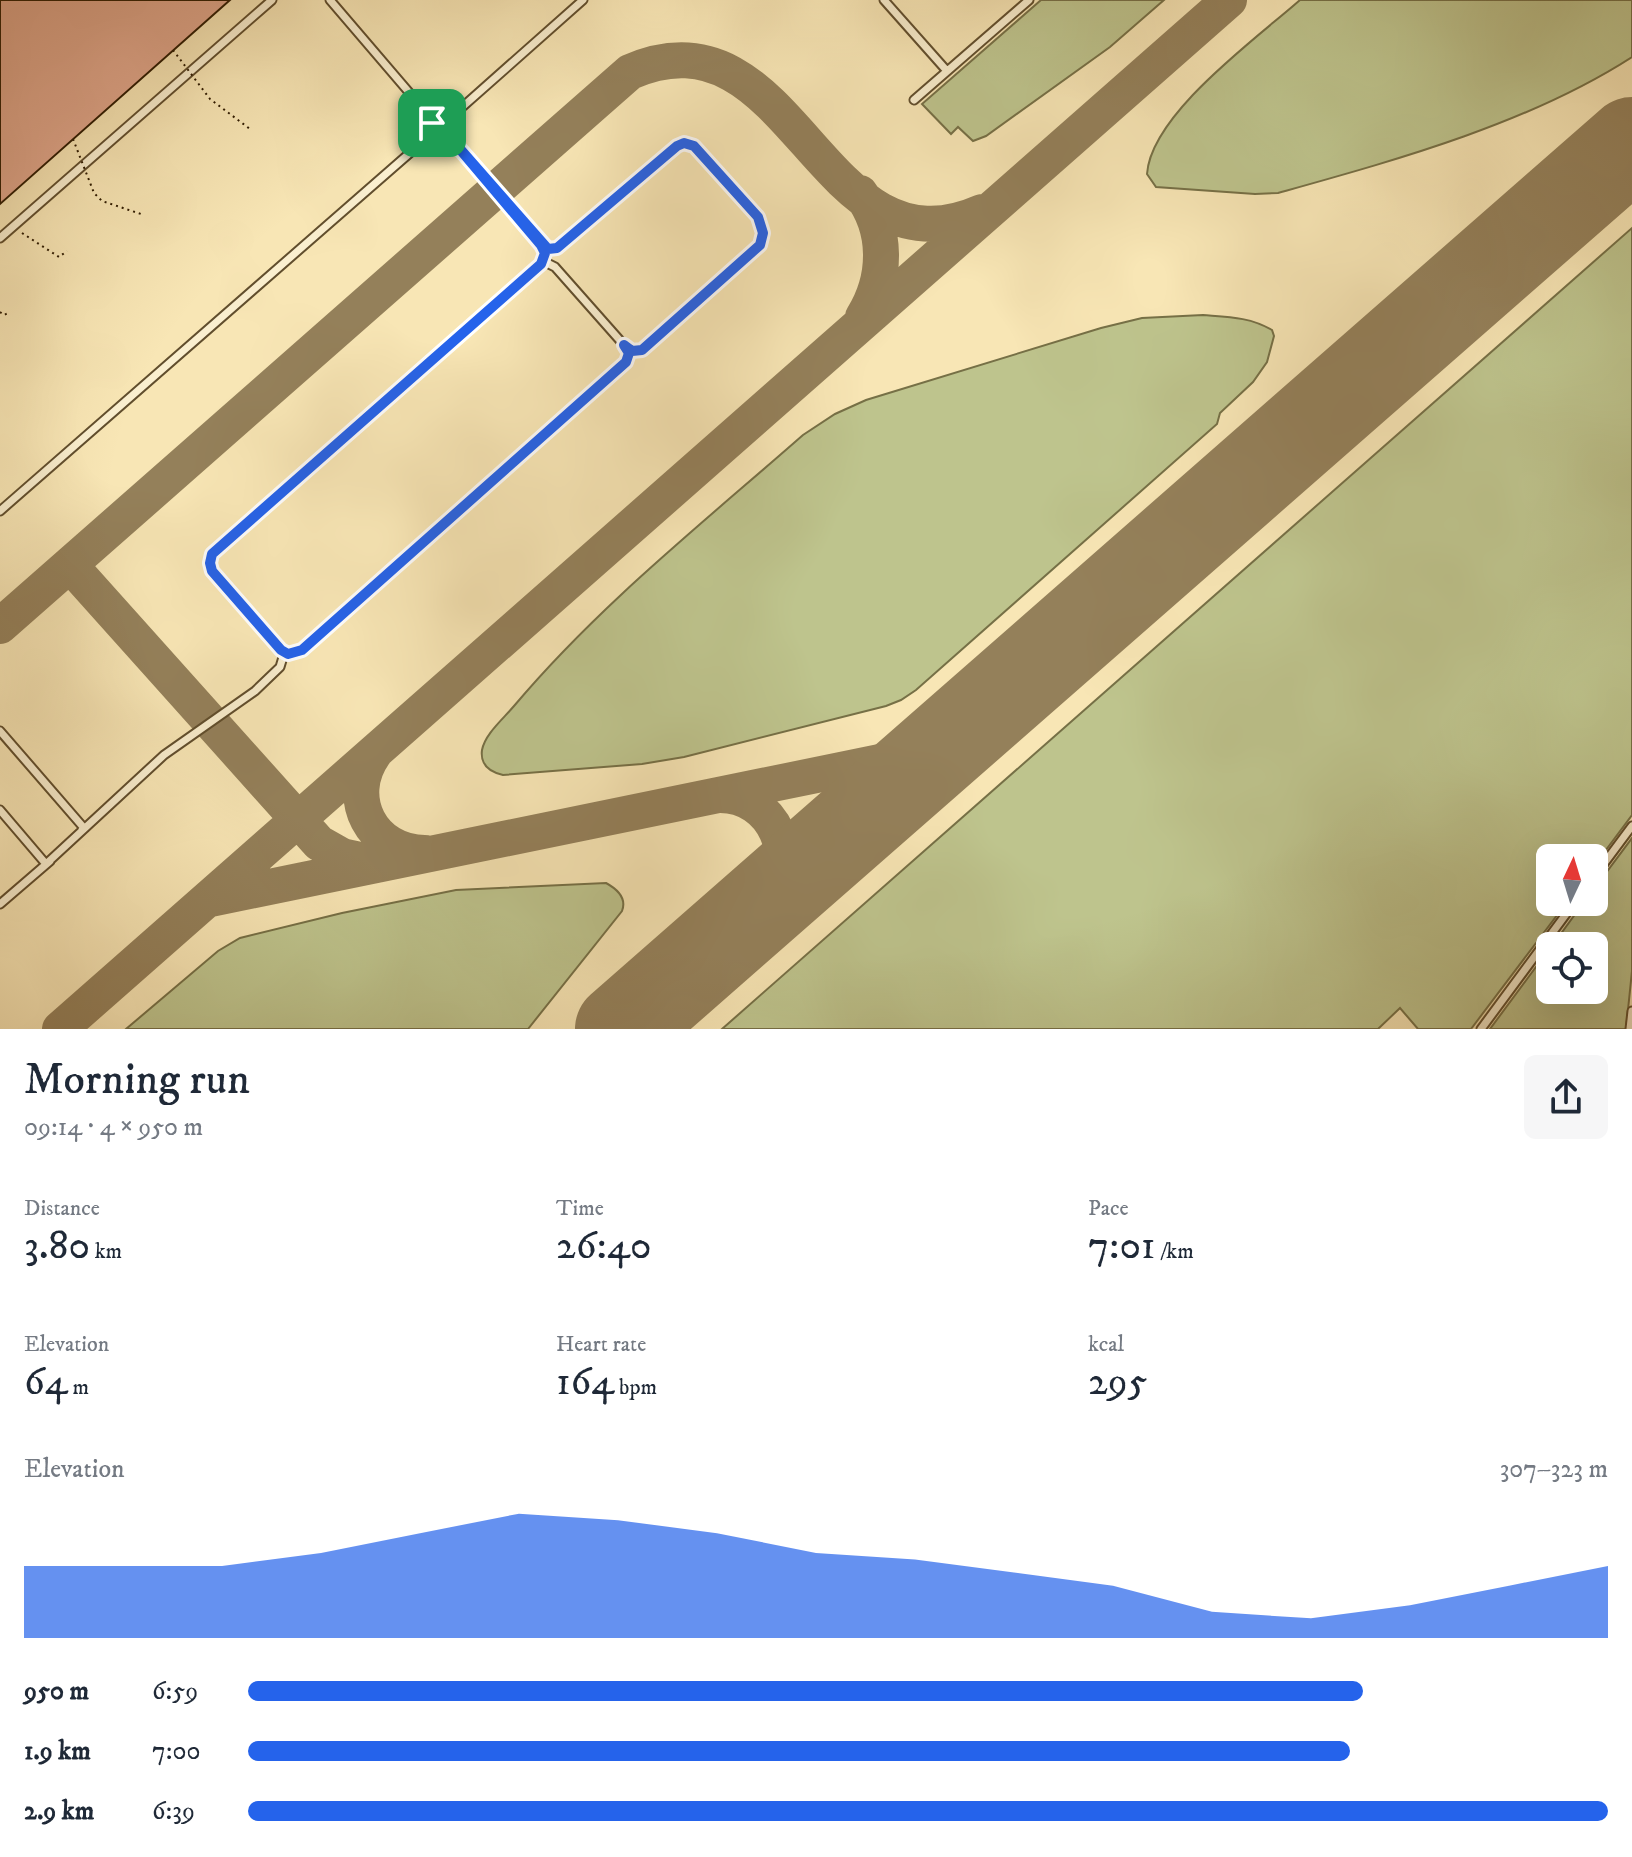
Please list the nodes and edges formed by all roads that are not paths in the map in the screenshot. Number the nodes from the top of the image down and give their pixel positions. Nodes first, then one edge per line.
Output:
1 (272, 0) edge
2 (330, 0) edge
3 (583, 0) edge
4 (884, 0) edge
5 (1029, 0) edge
6 (947, 71) junction
7 (914, 100) dead end
8 (451, 117) junction
9 (431, 118) junction
10 (447, 134) junction
11 (427, 138) junction
12 (0, 238) edge
13 (541, 245) junction
14 (559, 247) junction
15 (541, 264) junction
16 (555, 267) junction
17 (624, 345) junction
18 (0, 511) edge
19 (281, 650) junction
20 (0, 731) edge
21 (0, 810) edge
22 (1632, 826) edge
23 (1608, 858) edge
24 (46, 864) junction
25 (0, 904) edge
26 (1565, 916) edge
27 (1632, 1011) edge
28 (1481, 1029) edge
29 (1630, 1029) edge

1 - 12 lane
2 - 9 lane
3 - 8 lane
4 - 6 lane
5 - 6 lane
6 - 7 lane
8 - 9 lane
8 - 10 lane
9 - 11 lane
10 - 11 lane
10 - 13 lane
11 - 18 lane
13 - 14 lane
13 - 15 lane
14 - 16 lane
14 - 17 lane
15 - 16 lane
15 - 19 lane
16 - 17 lane
17 - 19 lane
19 - 24 lane
20 - 24 lane
21 - 24 lane
22 - 23 lane
24 - 25 lane
26 - 28 lane
27 - 29 lane

